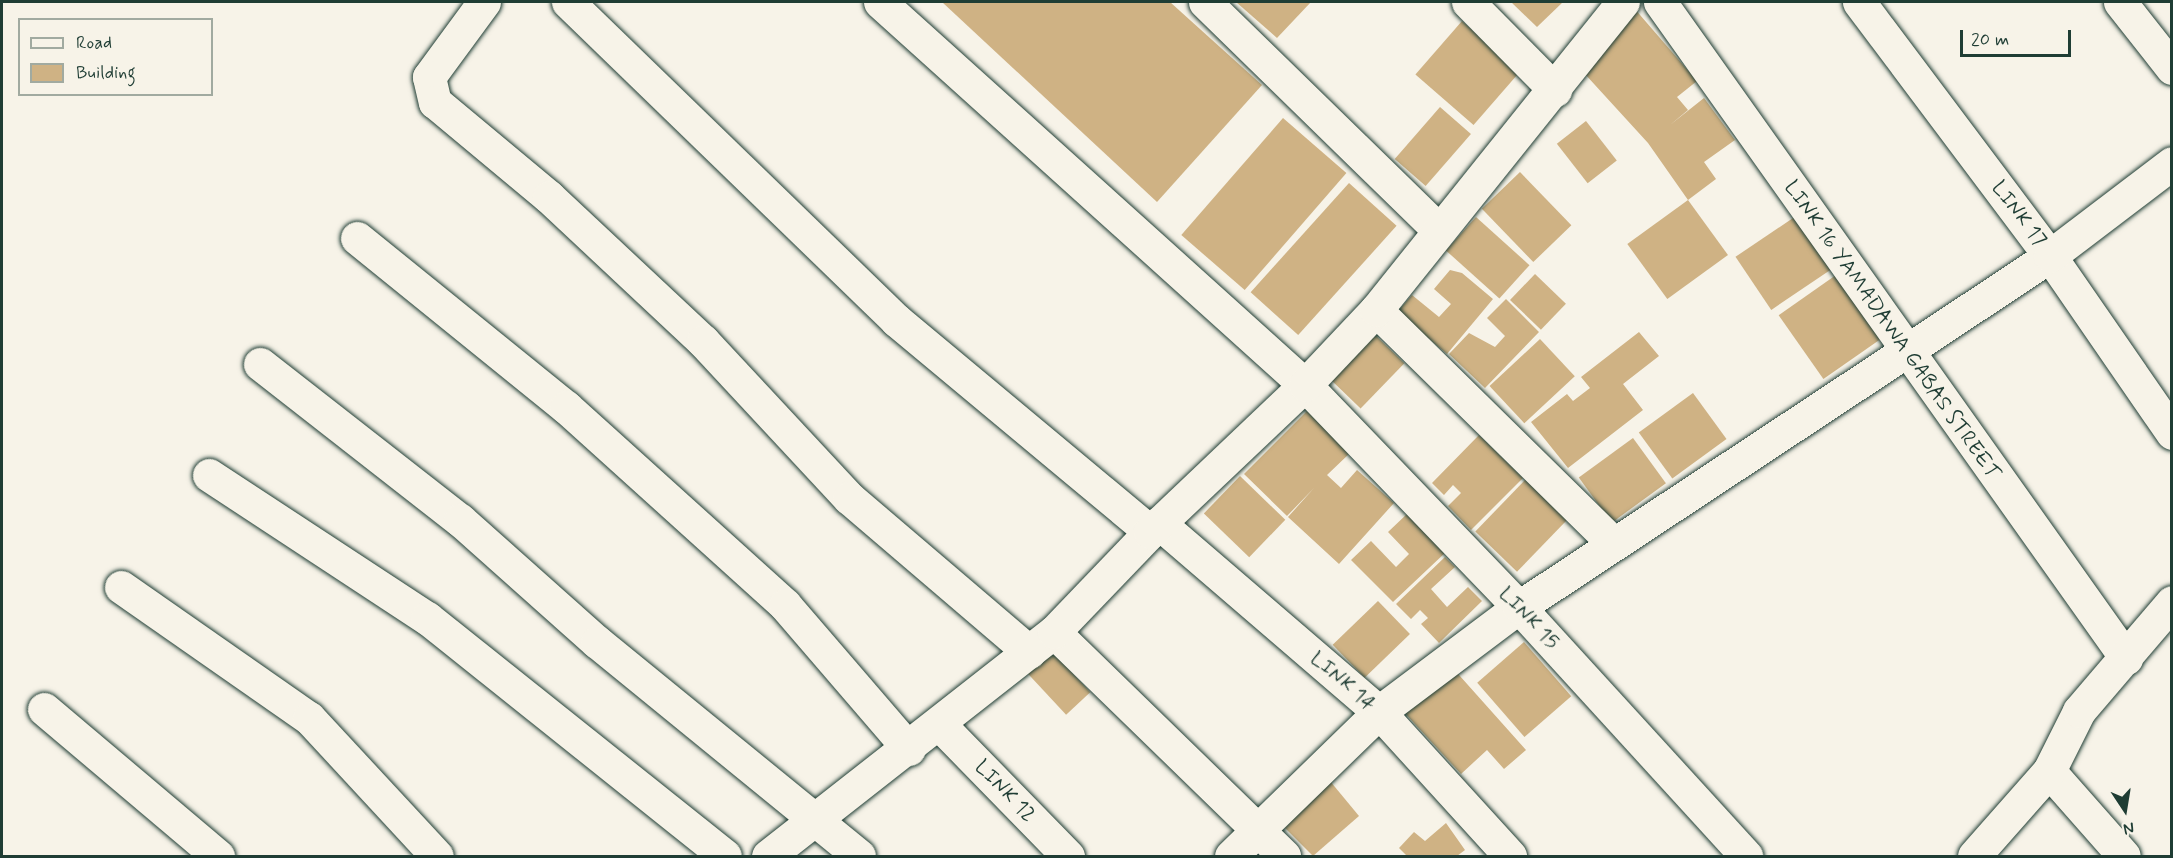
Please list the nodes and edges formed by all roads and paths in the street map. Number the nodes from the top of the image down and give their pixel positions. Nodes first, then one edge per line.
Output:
1 (484, 2) edge
2 (568, 2) edge
3 (1205, 2) edge
4 (1468, 2) edge
5 (1623, 2) edge
6 (1660, 2) edge
7 (1859, 2) edge
8 (2120, 2) edge
9 (894, 6) edge
10 (2172, 68) edge
11 (1555, 90) junction
12 (2172, 163) edge
13 (1439, 230) junction
14 (357, 238) dead end
15 (2050, 256) junction
16 (1376, 310) junction
17 (1904, 350) junction
18 (260, 364) dead end
19 (1305, 385) junction
20 (2172, 433) edge
21 (209, 475) dead end
22 (1154, 528) junction
23 (1614, 543) junction
24 (121, 587) dead end
25 (2172, 602) edge
26 (1519, 607) junction
27 (1054, 632) junction
28 (1029, 652) junction
29 (2126, 658) junction
30 (44, 709) dead end
31 (1379, 712) junction
32 (941, 726) junction
33 (909, 750) junction
34 (2049, 771) junction
35 (817, 819) junction
36 (1257, 827) junction
37 (218, 856) edge
38 (437, 856) edge
39 (725, 856) edge
40 (768, 856) edge
41 (859, 856) edge
42 (1068, 856) edge
43 (1231, 856) edge
44 (1284, 856) edge
45 (1510, 856) edge
46 (1746, 856) edge
47 (1974, 856) edge
48 (2124, 856) edge

1 - 28 street
2 - 22 street, LINK 14
3 - 13 street
4 - 11 street
5 - 11 street
6 - 17 street, LINK 16 YAMADAWA GABAS STREET
7 - 15 street, LINK 17
8 - 10 street
9 - 19 street, LINK 15
11 - 13 street
12 - 15 street
13 - 16 street
14 - 33 street
15 - 17 street
15 - 20 street, LINK 17
16 - 19 street
16 - 23 street
17 - 23 street
17 - 29 street, LINK 16 YAMADAWA GABAS STREET
18 - 35 street
19 - 22 street
19 - 26 street, LINK 15
21 - 39 street
22 - 27 street
22 - 31 street, LINK 14
23 - 26 street
24 - 38 street
25 - 29 street
26 - 31 street
26 - 46 street, LINK 15
27 - 28 street
27 - 36 street
28 - 32 street
29 - 34 street
30 - 37 street
31 - 36 street
31 - 45 street, LINK 14
32 - 33 street
32 - 42 street, LINK 12
33 - 35 street
34 - 47 street
34 - 48 street
35 - 40 street
35 - 41 street
36 - 43 street
36 - 44 street

